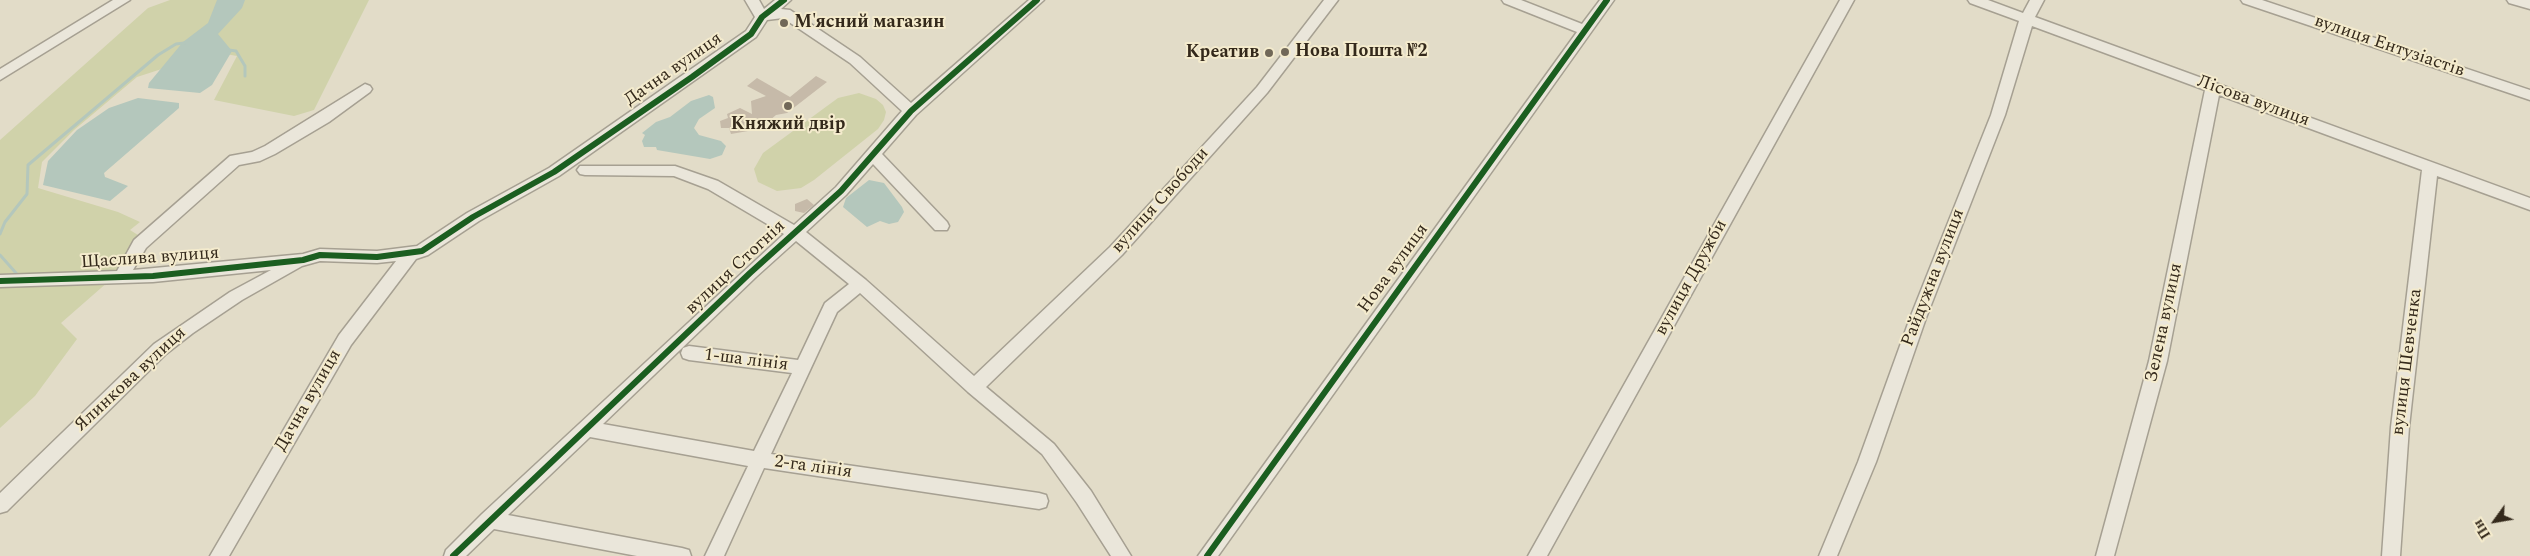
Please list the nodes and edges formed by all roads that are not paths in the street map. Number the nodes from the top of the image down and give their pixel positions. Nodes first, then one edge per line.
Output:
1 (123, 0) edge
2 (752, 0) edge
3 (784, 0) edge
4 (1037, 0) edge
5 (1331, 0) edge
6 (1509, 0) edge
7 (1607, 0) edge
8 (1847, 0) edge
9 (1975, 0) edge
10 (2037, 0) edge
11 (2248, 0) edge
12 (2514, 0) edge
13 (2530, 4) edge
14 (762, 16) junction
15 (2028, 19) junction
16 (1584, 30) junction
17 (0, 75) edge
18 (2213, 88) junction
19 (365, 89) dead end
20 (2530, 95) edge
21 (911, 111) junction
22 (873, 154) junction
23 (582, 162) junction
24 (2430, 167) junction
25 (2530, 204) edge
26 (941, 226) dead end
27 (795, 232) junction
28 (411, 254) junction
29 (303, 260) junction
30 (122, 278) junction
31 (0, 281) edge
32 (860, 284) junction
33 (689, 354) dead end
34 (803, 368) junction
35 (974, 387) junction
36 (588, 429) junction
37 (759, 460) junction
38 (1038, 501) dead end
39 (0, 505) edge
40 (489, 520) junction
41 (219, 556) edge
42 (452, 556) edge
43 (682, 556) edge
44 (714, 556) edge
45 (1122, 556) edge
46 (1207, 556) edge
47 (1538, 556) edge
48 (1828, 556) edge
49 (2105, 556) edge
50 (2391, 556) edge

1 - 17 street
2 - 14 street
3 - 14 street, Дачна вулиця
4 - 21 street, вулиця Стогнія
5 - 35 street, вулиця Свободи
6 - 16 street
7 - 16 street, Нова вулиця
8 - 47 street, вулиця Дружби
9 - 15 street, Лісова вулиця
10 - 15 street, Райдужна вулиця
11 - 20 street, вулиця Ентузіастів
12 - 13 street
14 - 21 street
14 - 23 street, Дачна вулиця
15 - 18 street, Лісова вулиця
15 - 48 street, Райдужна вулиця
16 - 46 street, Нова вулиця
18 - 24 street, Лісова вулиця
18 - 49 street, Зелена вулиця
19 - 30 street
21 - 22 street, вулиця Стогнія
22 - 26 street
22 - 27 street, вулиця Стогнія
23 - 27 street, Дачна вулиця
23 - 28 street, Дачна вулиця
24 - 25 street, Лісова вулиця
24 - 50 street, вулиця Шевченка
27 - 32 street, Дачна вулиця
27 - 36 street, вулиця Стогнія
28 - 29 street, Дачна вулиця
28 - 41 street, Дачна вулиця
29 - 30 street, Щаслива вулиця
29 - 39 street, Ялинкова вулиця
30 - 31 street, Щаслива вулиця
32 - 34 street
32 - 35 street, Дачна вулиця
33 - 34 street, 1-ша лінія
34 - 37 street
35 - 45 street, Дачна вулиця
36 - 37 street, 2-га лінія
36 - 40 street, вулиця Стогнія
37 - 38 street, 2-га лінія
37 - 44 street
40 - 42 street, вулиця Стогнія
40 - 43 street

